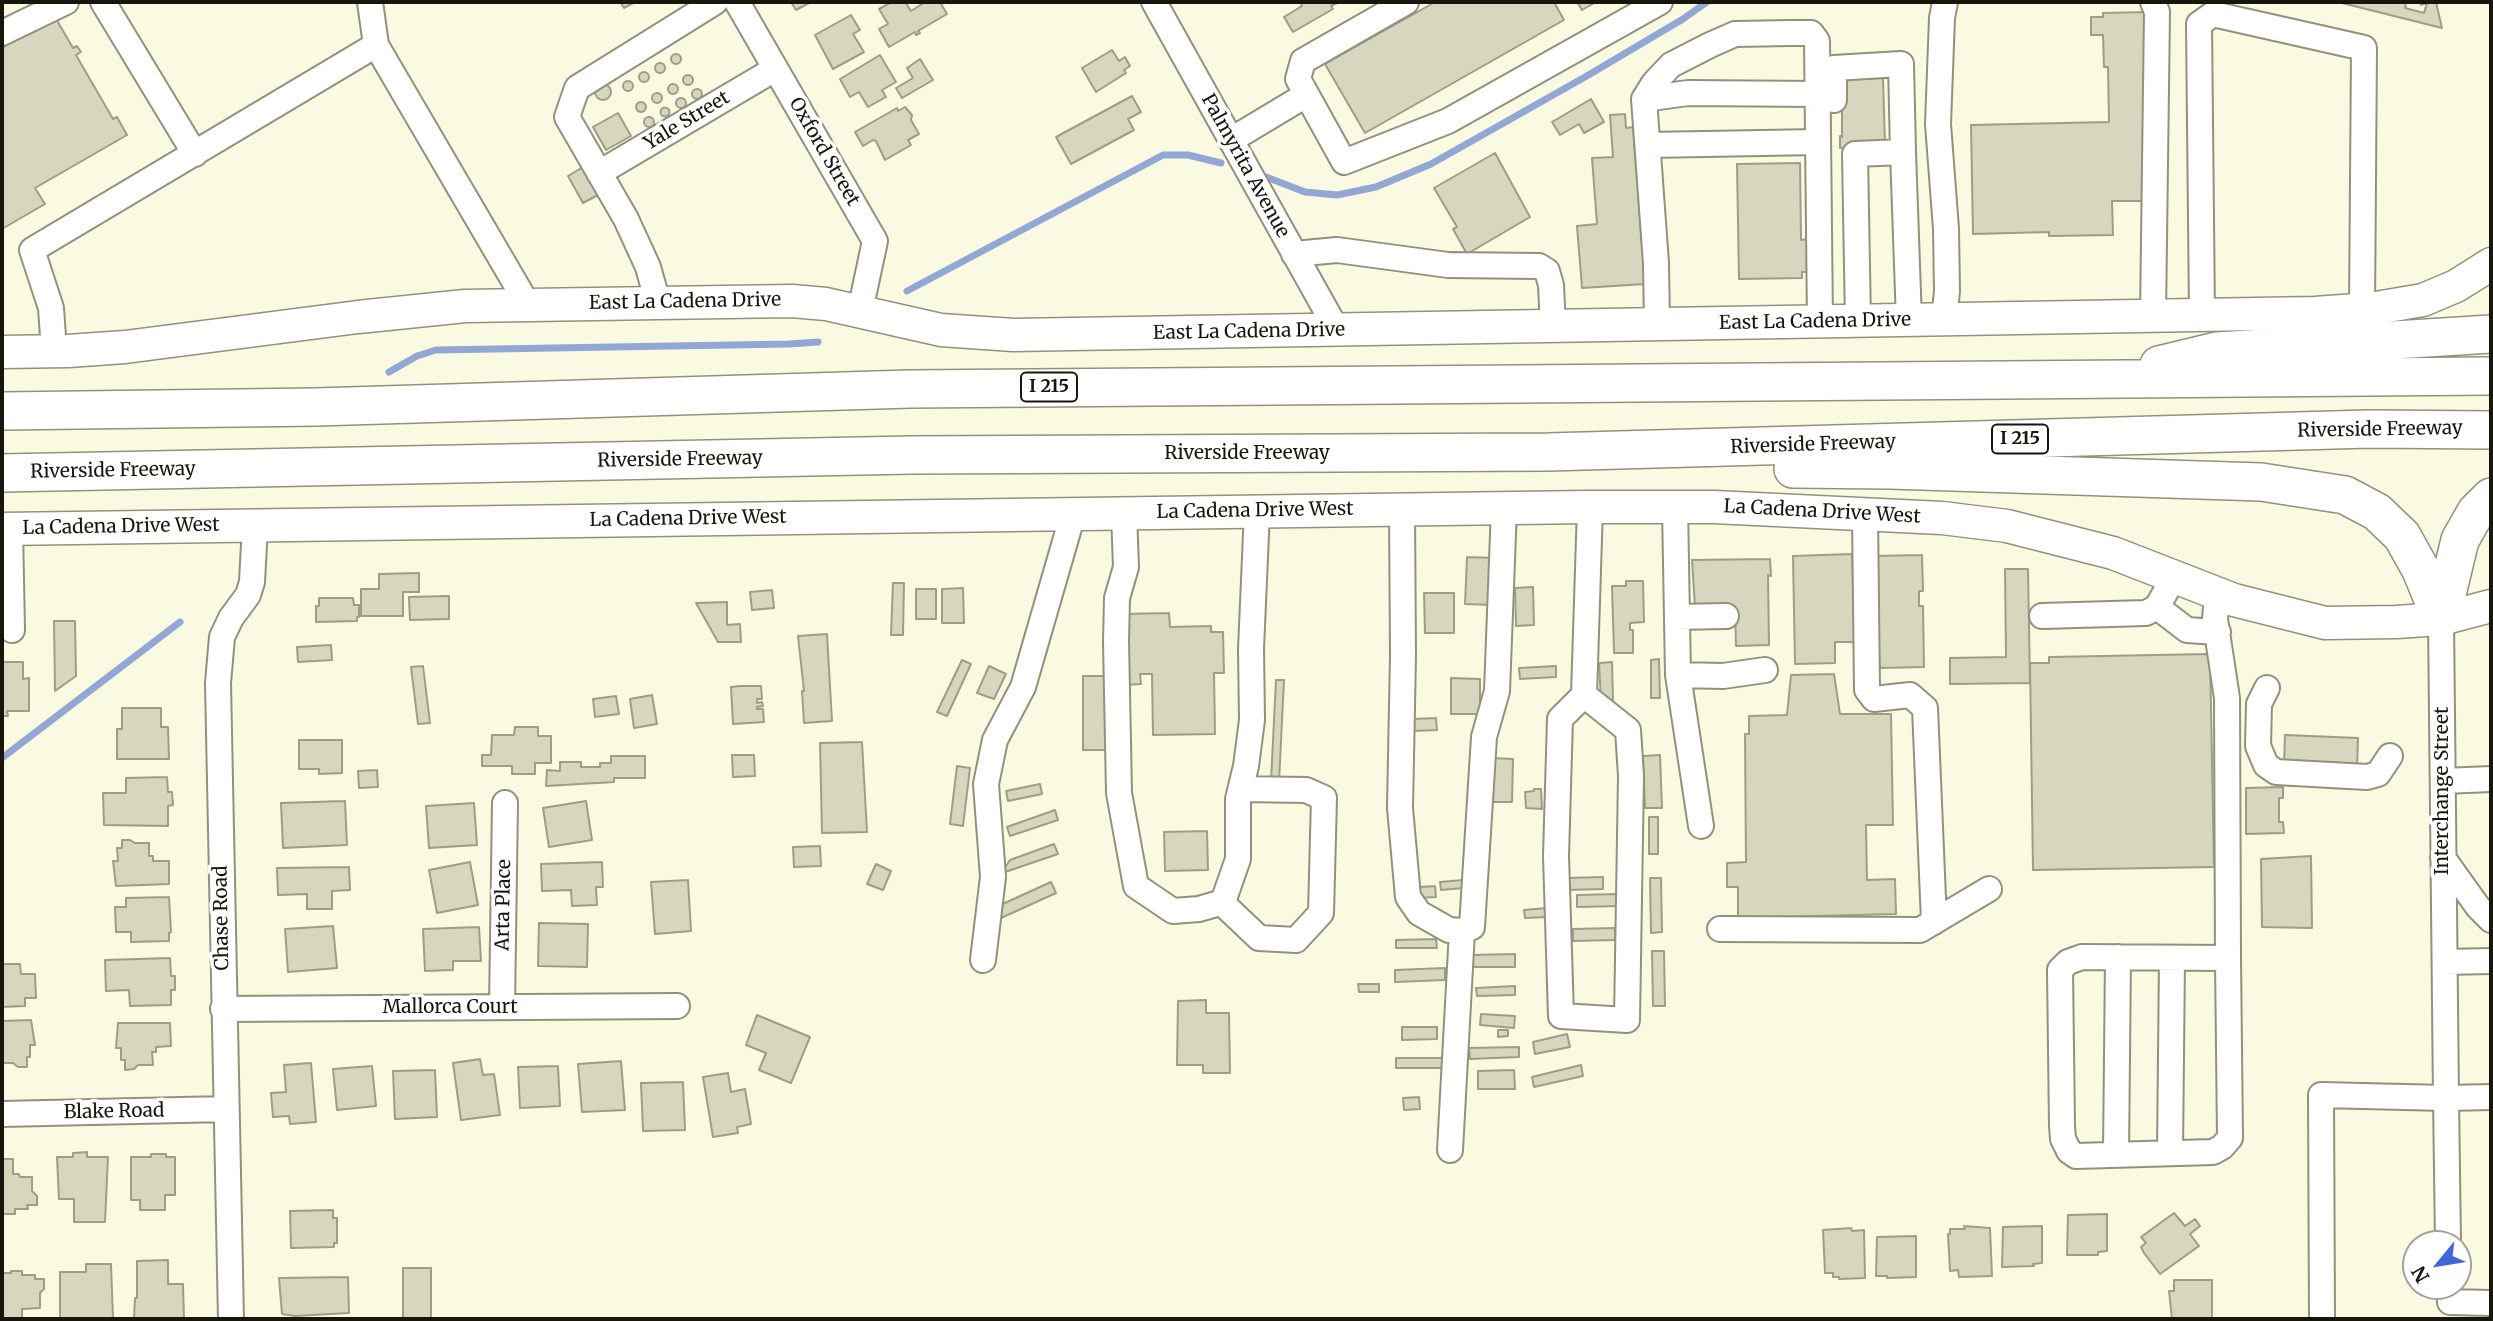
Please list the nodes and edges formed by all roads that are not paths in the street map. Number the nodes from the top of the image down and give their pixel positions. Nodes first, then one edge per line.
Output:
1 (66, 2) edge
2 (103, 2) edge
3 (370, 2) edge
4 (715, 2) edge
5 (737, 2) edge
6 (1153, 2) edge
7 (1406, 2) edge
8 (1660, 2) edge
9 (1945, 2) edge
10 (2153, 2) edge
11 (2, 33) edge
12 (376, 45) junction
13 (775, 69) junction
14 (1818, 94) junction
15 (1306, 95) junction
16 (1644, 99) junction
17 (1231, 140) junction
18 (1818, 142) junction
19 (1648, 145) junction
20 (1903, 152) junction
21 (195, 153) junction
22 (1854, 154) junction
23 (599, 173) junction
24 (1294, 254) junction
25 (2491, 264) edge
26 (658, 303) junction
27 (528, 305) junction
28 (2362, 310) junction
29 (860, 311) junction
30 (2153, 316) junction
31 (2202, 316) junction
32 (1944, 320) junction
33 (1909, 321) junction
34 (1820, 322) junction
35 (1857, 322) junction
36 (1657, 325) junction
37 (1553, 327) junction
38 (1337, 330) junction
39 (2491, 334) edge
40 (54, 351) junction
41 (2, 352) edge
42 (2491, 376) edge
43 (2096, 381) junction
44 (2, 411) edge
45 (2491, 430) edge
46 (1548, 452) junction
47 (2, 473) edge
48 (2491, 496) edge
49 (1590, 507) junction
50 (1675, 507) junction
51 (1504, 508) junction
52 (1402, 510) junction
53 (1257, 512) junction
54 (1124, 513) junction
55 (1073, 514) junction
56 (1865, 515) junction
57 (255, 526) junction
58 (6, 529) edge
59 (2174, 577) junction
60 (2217, 594) junction
61 (2491, 606) edge
62 (2158, 607) junction
63 (1727, 616) dead end
64 (2042, 616) dead end
65 (1677, 617) junction
66 (2441, 619) junction
67 (12, 630) dead end
68 (2218, 632) junction
69 (1765, 670) dead end
70 (1678, 675) junction
71 (2267, 688) dead end
72 (1584, 695) junction
73 (2390, 756) dead end
74 (2491, 779) edge
75 (2443, 781) junction
76 (1241, 789) junction
77 (505, 803) dead end
78 (1701, 826) dead end
79 (2443, 858) junction
80 (1989, 889) dead end
81 (1221, 902) junction
82 (2491, 920) edge
83 (1934, 922) junction
84 (1720, 929) dead end
85 (1462, 931) junction
86 (2118, 957) junction
87 (2172, 958) junction
88 (2228, 958) junction
89 (983, 960) dead end
90 (2491, 961) edge
91 (2445, 962) junction
92 (677, 1006) dead end
93 (502, 1007) junction
94 (223, 1009) junction
95 (2491, 1097) edge
96 (2446, 1098) junction
97 (226, 1109) junction
98 (2, 1114) edge
99 (1450, 1150) dead end
100 (2170, 1153) junction
101 (2116, 1155) junction
102 (2448, 1230) edge
103 (2449, 1300) edge
104 (2491, 1303) edge
105 (231, 1319) edge
106 (2322, 1319) edge

1 - 11 street
2 - 21 street
3 - 12 street
4 - 23 street
5 - 13 street, Oxford Street
6 - 17 street, Palmyrita Avenue
7 - 15 street
8 - 15 street
9 - 32 street
10 - 30 street
12 - 21 street
12 - 27 street
13 - 23 street, Yale Street
13 - 29 street, Oxford Street
14 - 16 street
14 - 16 street
14 - 18 street
15 - 17 street
16 - 19 street
17 - 24 street, Palmyrita Avenue
18 - 19 street
18 - 34 street
19 - 36 street
20 - 22 street
20 - 22 street
20 - 33 street
21 - 40 street
22 - 35 street
23 - 26 street
24 - 37 street
24 - 38 street, Palmyrita Avenue
25 - 28 main road, East La Cadena Drive
26 - 27 main road, East La Cadena Drive
26 - 29 main road, East La Cadena Drive
27 - 40 main road, East La Cadena Drive
28 - 31 main road, East La Cadena Drive
28 - 31 street
29 - 38 main road, East La Cadena Drive
30 - 31 main road, East La Cadena Drive
30 - 32 main road, East La Cadena Drive
32 - 33 main road, East La Cadena Drive
33 - 35 main road, East La Cadena Drive
34 - 35 main road, East La Cadena Drive
34 - 36 main road, East La Cadena Drive
36 - 37 main road, East La Cadena Drive
37 - 38 main road, East La Cadena Drive
39 - 43 highway
40 - 41 main road, East La Cadena Drive
42 - 43 highway, I 215
43 - 44 highway, I 215
45 - 46 highway, Riverside Freeway / I 215
46 - 47 highway, Riverside Freeway / I 215
46 - 66 highway
48 - 66 highway
49 - 50 main road, La Cadena Drive West
49 - 51 main road, La Cadena Drive West
49 - 72 street
50 - 56 main road, La Cadena Drive West
50 - 65 street
51 - 52 main road, La Cadena Drive West
51 - 85 street
52 - 53 main road, La Cadena Drive West
52 - 85 street
53 - 54 main road, La Cadena Drive West
53 - 76 street
54 - 55 main road, La Cadena Drive West
54 - 81 street
55 - 57 main road, La Cadena Drive West
55 - 89 street
56 - 59 main road, La Cadena Drive West
56 - 83 street
57 - 58 main road, La Cadena Drive West
57 - 94 street, Chase Road
58 - 67 street
59 - 60 main road, La Cadena Drive West
59 - 62 street
60 - 66 main road, La Cadena Drive West
60 - 68 street
61 - 66 main road, La Cadena Drive West
62 - 64 street
62 - 68 street
63 - 65 street
65 - 70 street
66 - 75 street, Interchange Street
68 - 88 street
69 - 70 street
70 - 78 street
71 - 73 street
72 - 72 street
74 - 75 street
75 - 79 street, Interchange Street
76 - 81 street
76 - 81 street
77 - 93 street, Arta Place
79 - 82 street
79 - 91 street, Interchange Street
80 - 83 street
83 - 84 street
85 - 99 street
86 - 87 street
86 - 101 street
86 - 101 street
87 - 88 street
87 - 100 street
88 - 100 street
90 - 91 street
91 - 96 street, Interchange Street
92 - 93 street, Mallorca Court
93 - 94 street, Mallorca Court
94 - 97 street, Chase Road
95 - 96 street
96 - 102 street, Interchange Street
96 - 106 street
97 - 98 street, Blake Road
97 - 105 street, Chase Road
100 - 101 street
103 - 104 street

